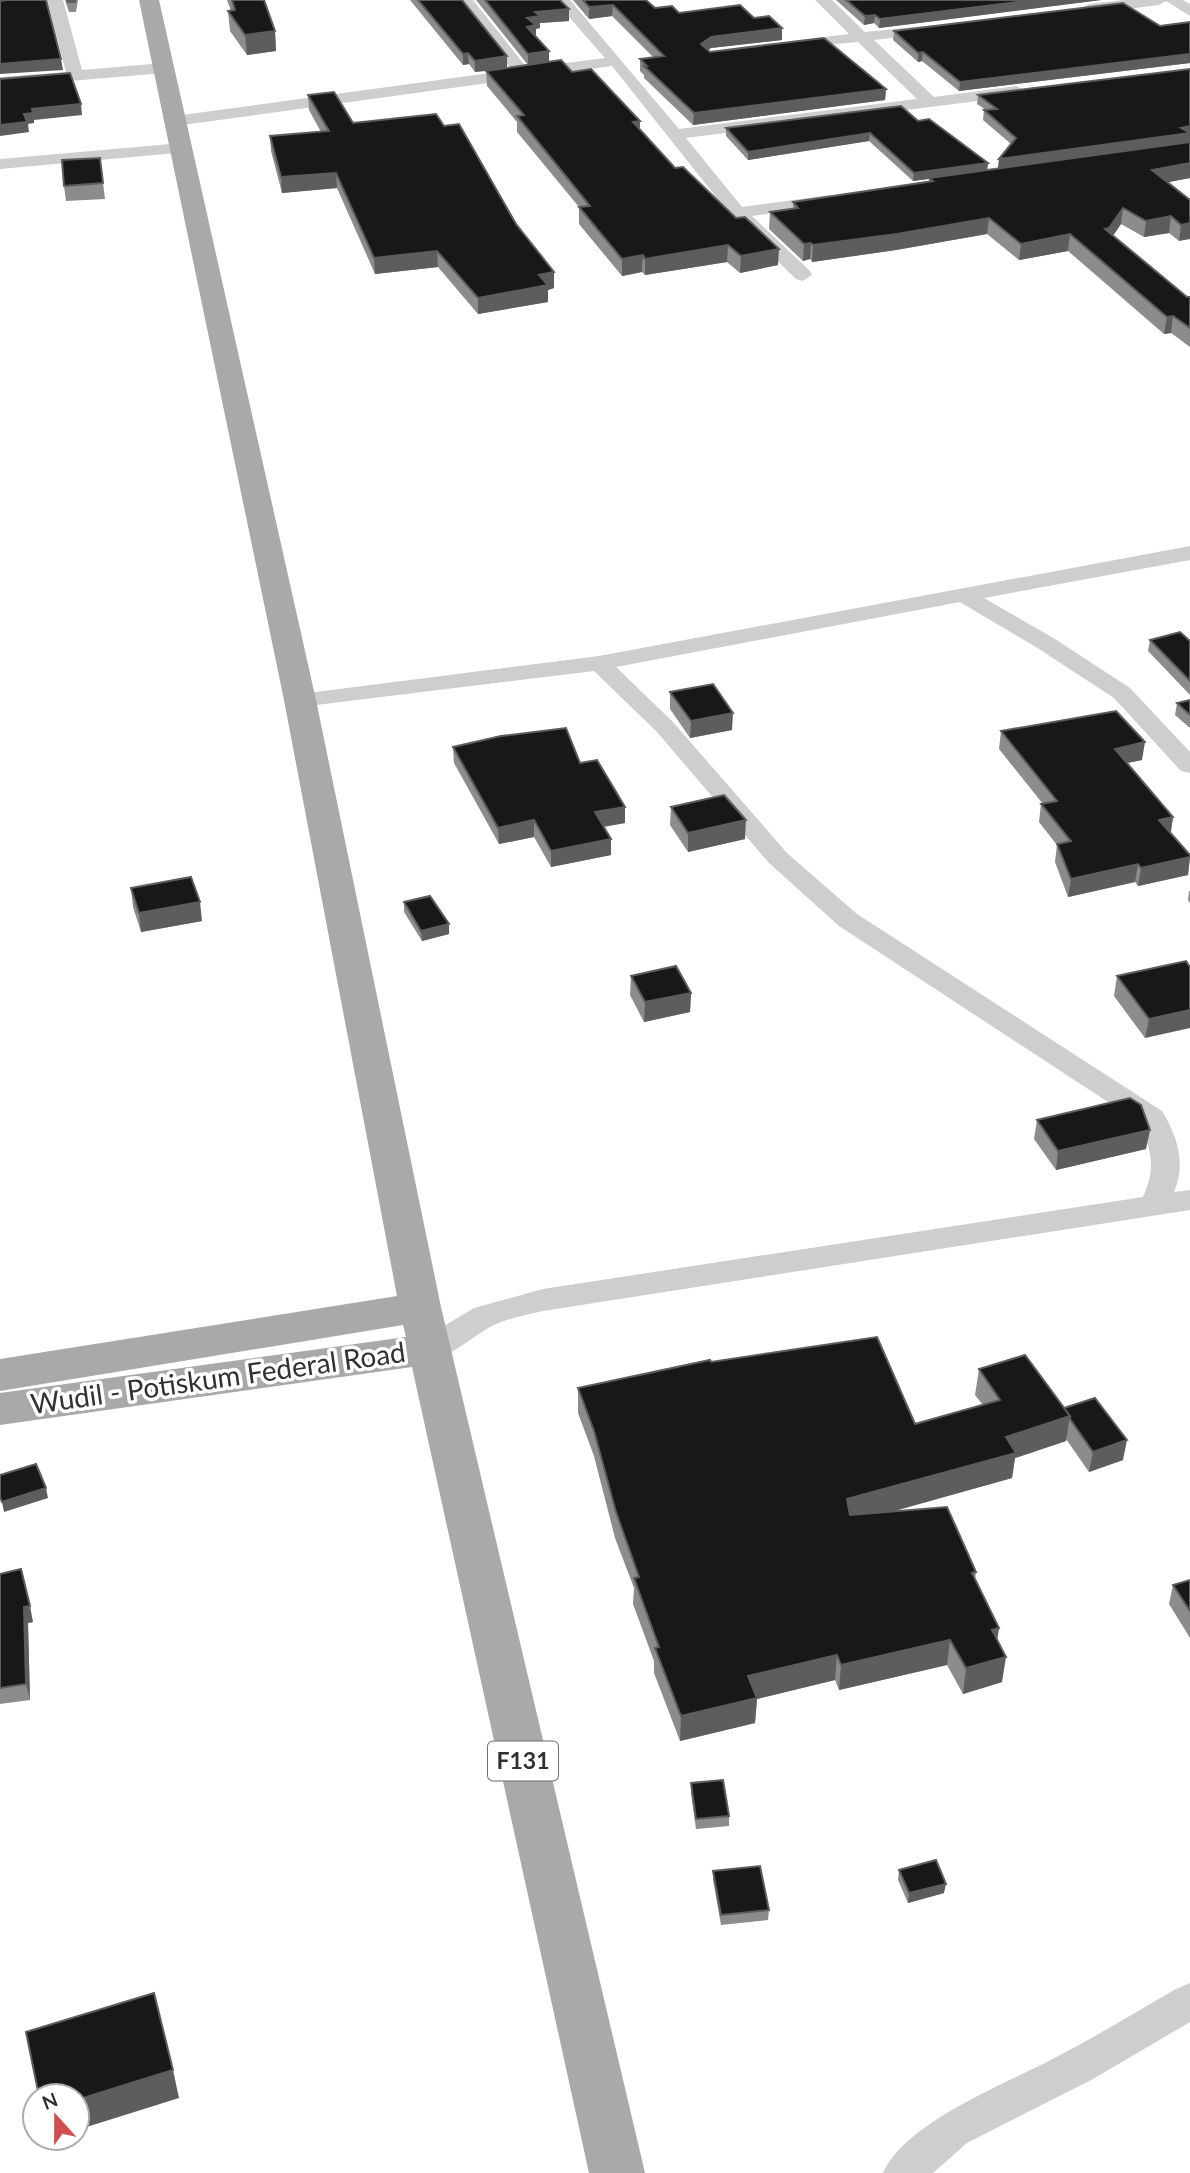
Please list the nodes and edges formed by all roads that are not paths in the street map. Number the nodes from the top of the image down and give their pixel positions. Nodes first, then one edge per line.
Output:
1 (55, 0) edge
2 (149, 0) edge
3 (465, 0) edge
4 (562, 0) edge
5 (823, 0) edge
6 (1159, 0) edge
7 (1173, 0) edge
8 (1078, 10) edge
9 (1190, 11) edge
10 (942, 27) edge
11 (860, 37) junction
12 (779, 47) edge
13 (616, 61) junction
14 (163, 68) junction
15 (523, 74) junction
16 (75, 76) junction
17 (0, 82) edge
18 (1040, 89) edge
19 (930, 102) junction
20 (178, 134) junction
21 (676, 134) junction
22 (0, 164) edge
23 (848, 198) edge
24 (738, 214) junction
25 (803, 275) dead end
26 (1190, 553) edge
27 (963, 595) junction
28 (599, 663) junction
29 (300, 700) junction
30 (1190, 766) edge
31 (1190, 1200) edge
32 (1154, 1206) junction
33 (425, 1328) junction
34 (0, 1375) edge
35 (0, 1409) edge
36 (1190, 2001) edge
37 (617, 2173) edge
38 (903, 2173) edge

1 - 16 street
2 - 14 main road
3 - 15 street
4 - 13 street
5 - 11 street
6 - 8 street
7 - 9 street
10 - 11 street
11 - 12 street
11 - 19 street
13 - 15 street
13 - 21 street
14 - 16 street
14 - 20 main road
15 - 20 street
16 - 17 street
18 - 19 street
19 - 21 street
20 - 22 street
20 - 29 main road
21 - 24 street
23 - 24 street
24 - 25 street
26 - 27 street
27 - 28 street
27 - 30 street
28 - 29 street
28 - 32 street
29 - 33 main road
31 - 32 street
32 - 33 street
33 - 34 main road, Wudil - Potiskum Federal Road
33 - 35 main road, Wudil - Potiskum Federal Road
33 - 37 main road, Wudil - Potiskum Federal Road / F131
36 - 38 street

